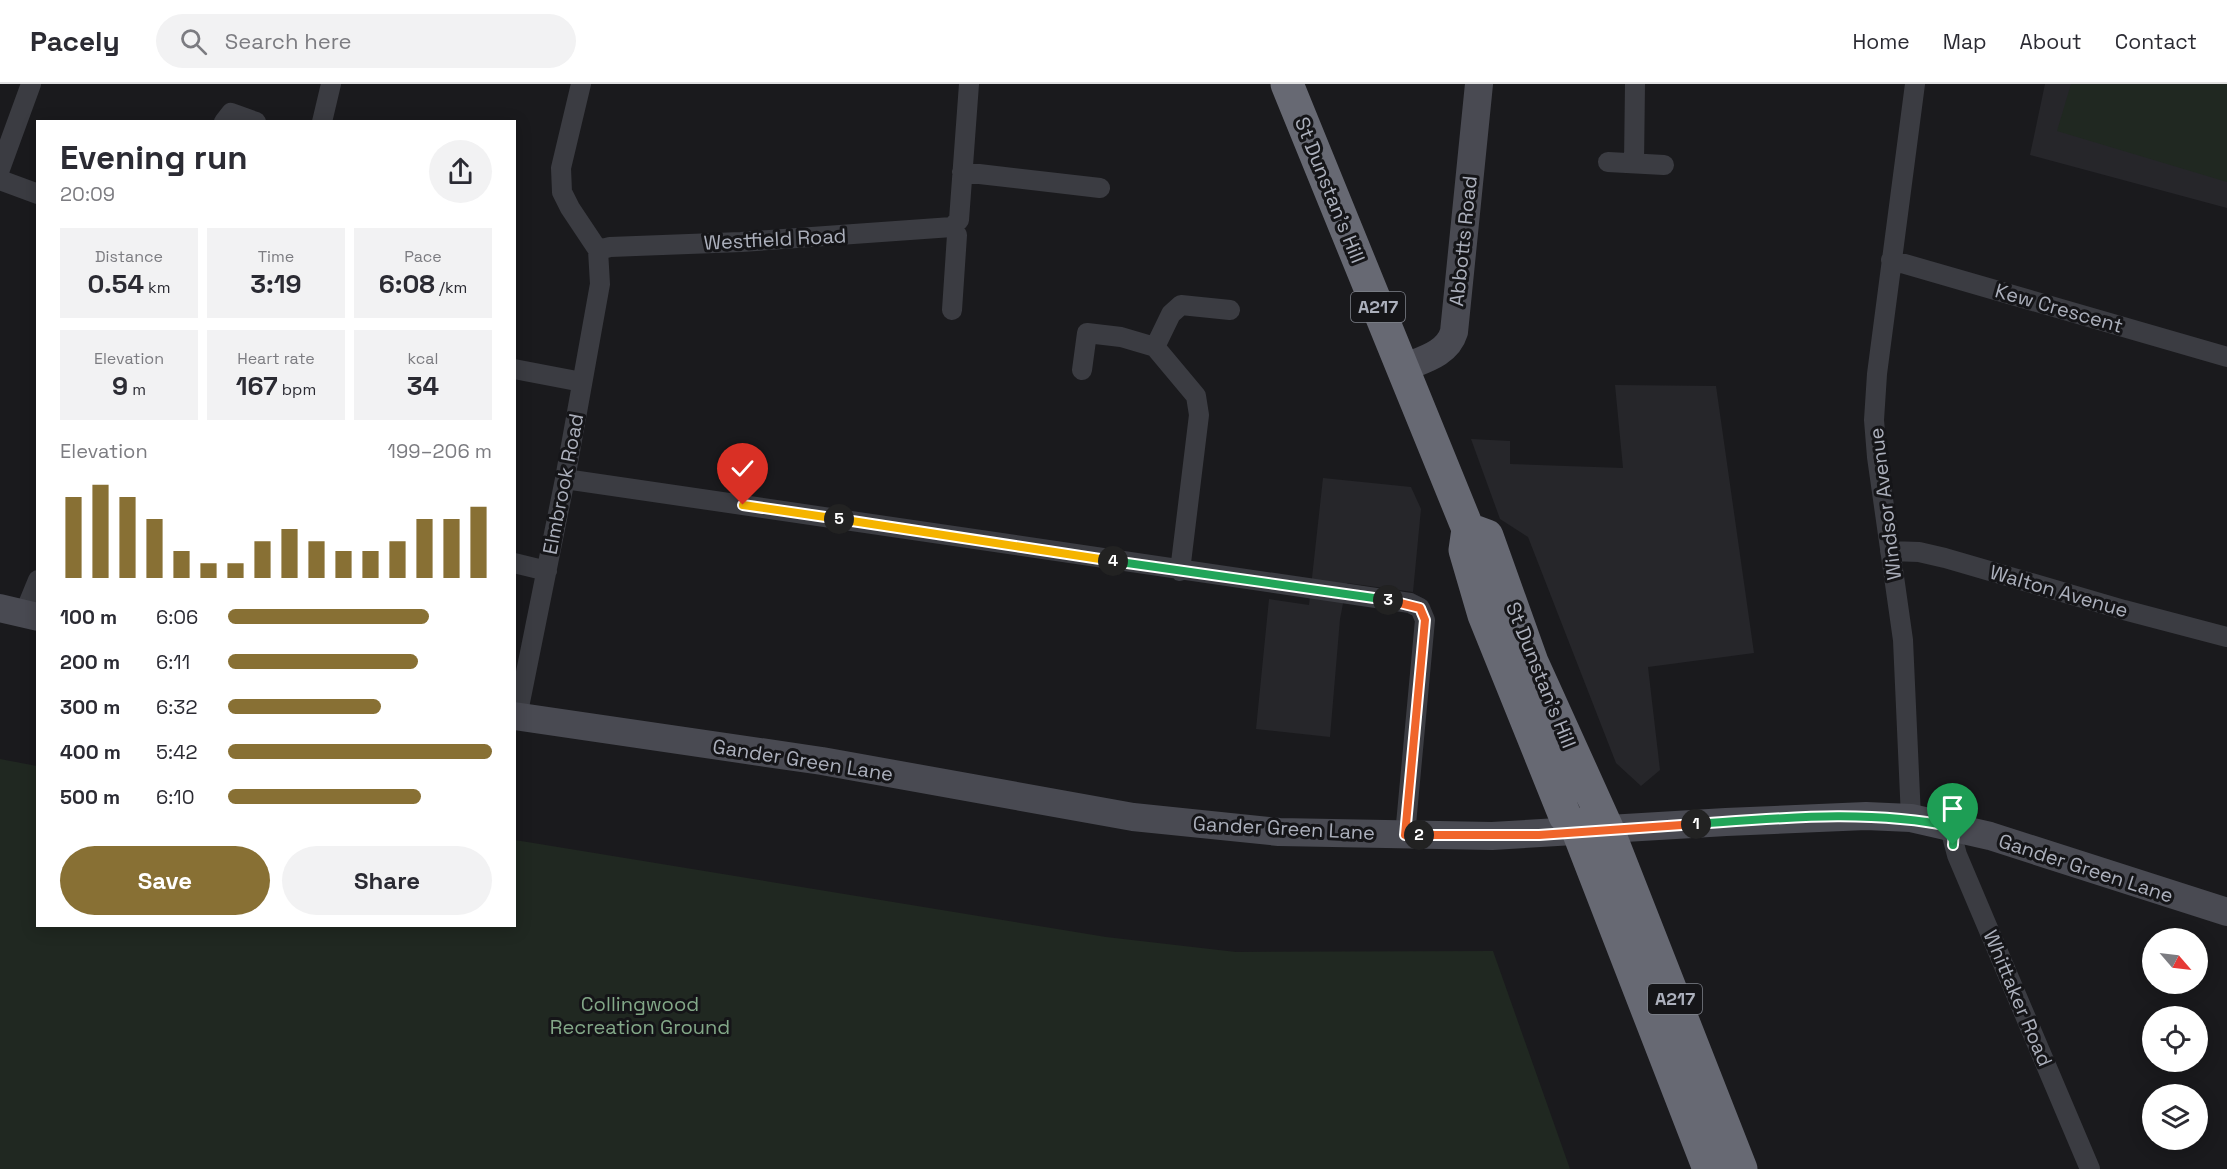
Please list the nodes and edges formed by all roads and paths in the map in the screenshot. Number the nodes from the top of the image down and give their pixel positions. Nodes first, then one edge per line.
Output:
1 (31, 84) edge
2 (331, 84) edge
3 (581, 84) edge
4 (969, 84) edge
5 (1287, 84) edge
6 (1479, 84) edge
7 (1635, 84) edge
8 (1915, 84) edge
9 (226, 120) edge
10 (250, 120) edge
11 (322, 120) edge
12 (1608, 162) dead end
13 (1634, 163) junction
14 (1664, 165) dead end
15 (0, 169) edge
16 (962, 172) junction
17 (0, 180) edge
18 (1100, 188) dead end
19 (36, 193) edge
20 (952, 227) junction
21 (598, 250) junction
22 (1892, 260) junction
23 (952, 310) dead end
24 (1230, 310) dead end
25 (1155, 347) junction
26 (2227, 357) edge
27 (516, 369) edge
28 (1401, 369) junction
29 (1082, 370) dead end
30 (582, 382) junction
31 (565, 479) junction
32 (1890, 551) junction
33 (516, 563) edge
34 (547, 571) junction
35 (1180, 571) junction
36 (36, 584) edge
37 (20, 613) edge
38 (2227, 637) edge
39 (516, 717) edge
40 (1911, 818) junction
41 (1954, 827) junction
42 (1593, 831) junction
43 (1405, 835) junction
44 (2227, 912) edge
45 (1710, 1169) edge
46 (1742, 1169) edge
47 (2090, 1169) edge

1 - 15 street
2 - 11 street
3 - 21 street
4 - 16 street
5 - 28 highway, St Dunstan's Hill / A217
6 - 28 street, Abbotts Road
7 - 13 street
8 - 22 street, Windsor Avenue
9 - 10 street
12 - 13 street
13 - 14 street
16 - 18 street
16 - 20 street
17 - 19 street
20 - 21 street, Westfield Road
20 - 23 street
21 - 30 street, Elmbrook Road
22 - 26 street, Kew Crescent
22 - 32 street, Windsor Avenue
24 - 25 street
25 - 29 street
25 - 35 street
27 - 30 street
28 - 42 highway, St Dunstan's Hill / A217
30 - 31 street, Elmbrook Road
31 - 34 street, Elmbrook Road
31 - 35 street
32 - 38 street, Walton Avenue
32 - 40 street, Windsor Avenue
33 - 34 street
34 - 39 street, Elmbrook Road
35 - 43 street
36 - 37 street
39 - 43 street, Gander Green Lane
40 - 41 street, Gander Green Lane
40 - 42 street, Gander Green Lane
41 - 44 street, Gander Green Lane
41 - 47 street, Whittaker Road
42 - 43 street, Gander Green Lane
42 - 45 highway, A217
42 - 46 highway, A217

